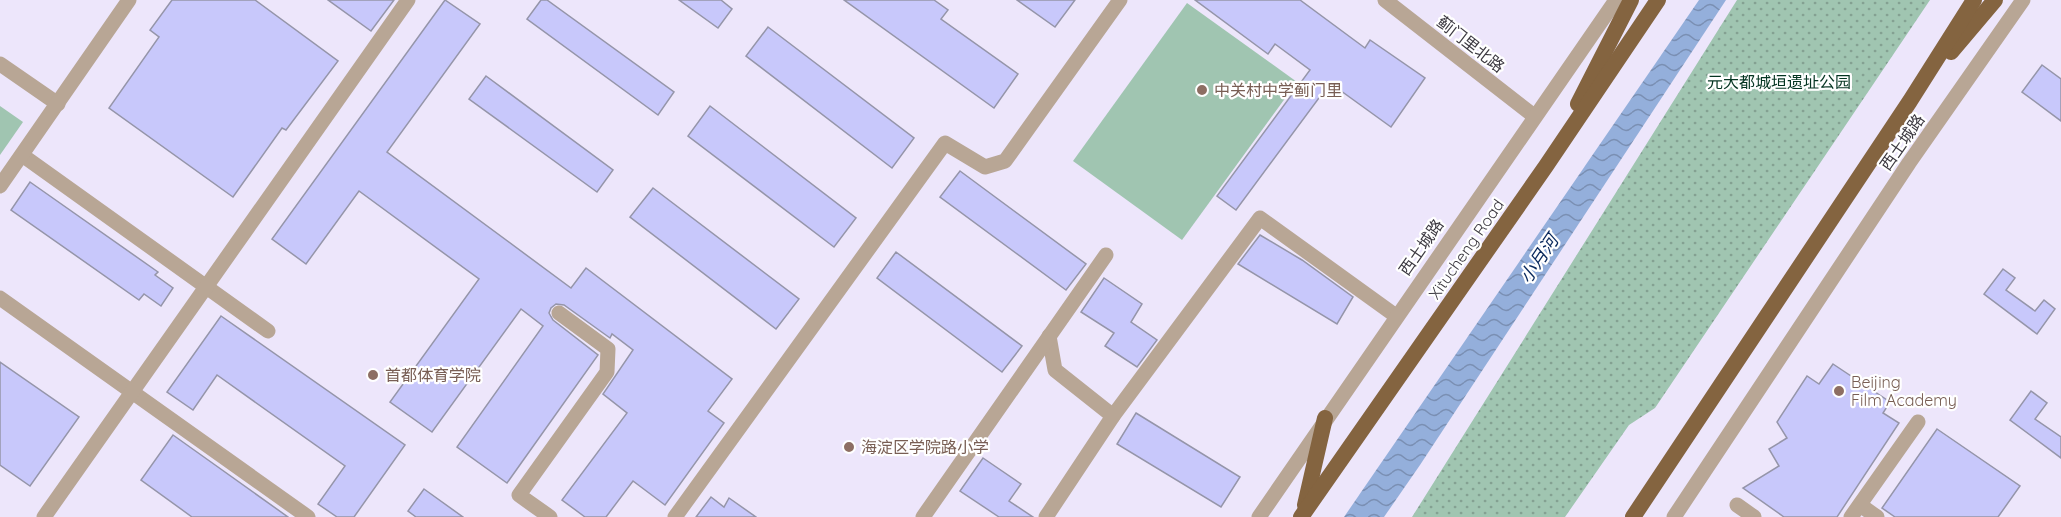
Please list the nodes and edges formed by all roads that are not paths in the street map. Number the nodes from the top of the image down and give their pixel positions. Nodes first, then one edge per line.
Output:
1 (129, 0) edge
2 (408, 0) edge
3 (1120, 0) edge
4 (1385, 0) edge
5 (1616, 0) edge
6 (1631, 0) edge
7 (1658, 0) edge
8 (1974, 0) edge
9 (1995, 0) edge
10 (2023, 0) edge
11 (0, 64) edge
12 (1910, 101) junction
13 (58, 104) junction
14 (1534, 116) junction
15 (22, 155) junction
16 (1546, 166) junction
17 (0, 186) edge
18 (1106, 255) dead end
19 (207, 286) junction
20 (0, 298) edge
21 (559, 313) dead end
22 (1396, 316) junction
23 (268, 331) dead end
24 (1049, 336) junction
25 (132, 391) junction
26 (1113, 416) junction
27 (1326, 418) junction
28 (1918, 422) dead end
29 (1737, 505) dead end
30 (1855, 511) edge
31 (1302, 516) edge
32 (44, 517) edge
33 (308, 517) edge
34 (550, 517) edge
35 (675, 517) edge
36 (922, 517) edge
37 (1046, 517) edge
38 (1259, 517) edge
39 (1634, 517) edge
40 (1674, 517) edge
41 (1754, 517) edge
42 (1877, 517) edge

1 - 13 street
2 - 19 street
3 - 35 street
4 - 14 street, 蓟门里北路
5 - 14 street, 西土城路
6 - 16 highway
7 - 16 highway, Xitucheng Road
8 - 12 highway
9 - 12 highway
10 - 40 street, 西土城路
11 - 13 street
12 - 39 highway
13 - 15 street
14 - 22 street, 西土城路
15 - 17 street
15 - 19 street
16 - 31 highway, Xitucheng Road
18 - 24 street
19 - 23 street
19 - 25 street
20 - 25 street
21 - 34 street
22 - 26 street
22 - 27 street, 西土城路
24 - 26 street
24 - 36 street
25 - 32 street
25 - 33 street
26 - 37 street
27 - 31 highway
27 - 38 street, 西土城路
28 - 30 street
29 - 41 street
30 - 42 street

